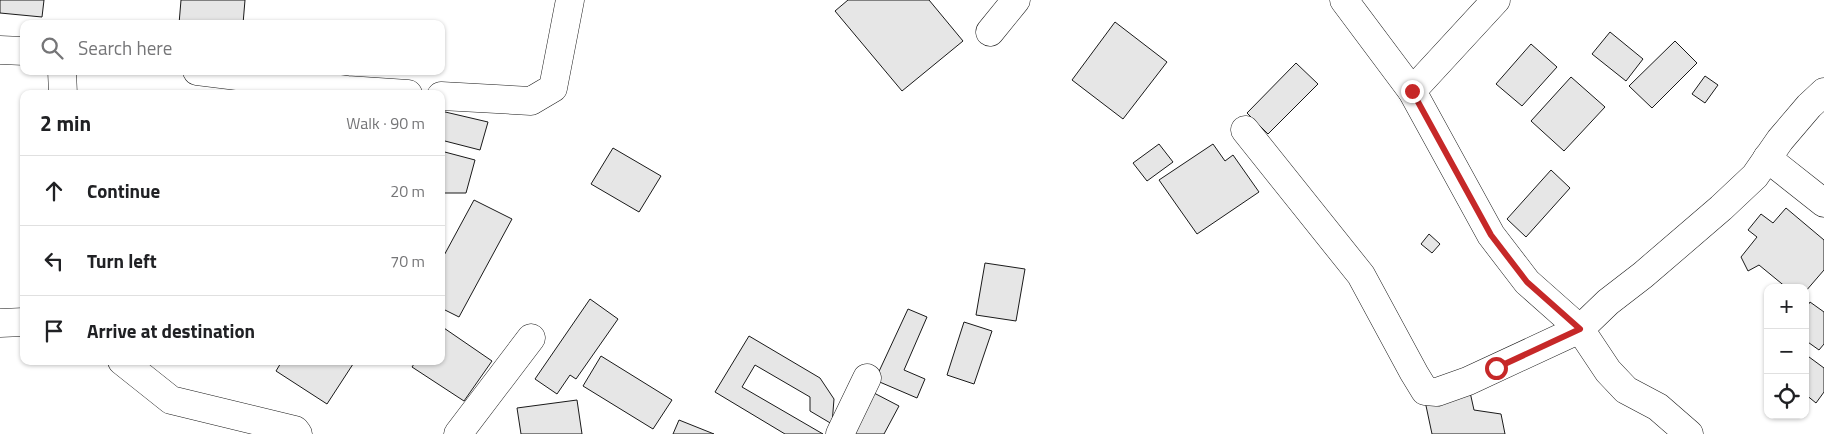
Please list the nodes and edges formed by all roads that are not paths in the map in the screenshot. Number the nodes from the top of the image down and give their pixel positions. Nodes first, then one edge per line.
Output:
1 (570, 0) edge
2 (1016, 0) edge
3 (1344, 0) edge
4 (1496, 0) edge
5 (990, 32) dead end
6 (0, 50) edge
7 (20, 51) edge
8 (62, 75) edge
9 (229, 75) edge
10 (63, 90) edge
11 (348, 90) edge
12 (1412, 91) junction
13 (1824, 92) edge
14 (445, 96) edge
15 (1245, 130) dead end
16 (1768, 158) junction
17 (1824, 203) edge
18 (20, 322) edge
19 (0, 323) edge
20 (1580, 329) junction
21 (531, 338) dead end
22 (127, 365) edge
23 (867, 378) dead end
24 (298, 434) edge
25 (458, 434) edge
26 (840, 434) edge
27 (1689, 434) edge

1 - 14 street
2 - 5 street
3 - 12 street
4 - 12 street
6 - 7 street
8 - 10 street
9 - 11 street
12 - 20 street
13 - 16 street
15 - 20 street
16 - 17 street
16 - 20 street
18 - 19 street
20 - 27 street
21 - 25 street
22 - 24 street
23 - 26 street

